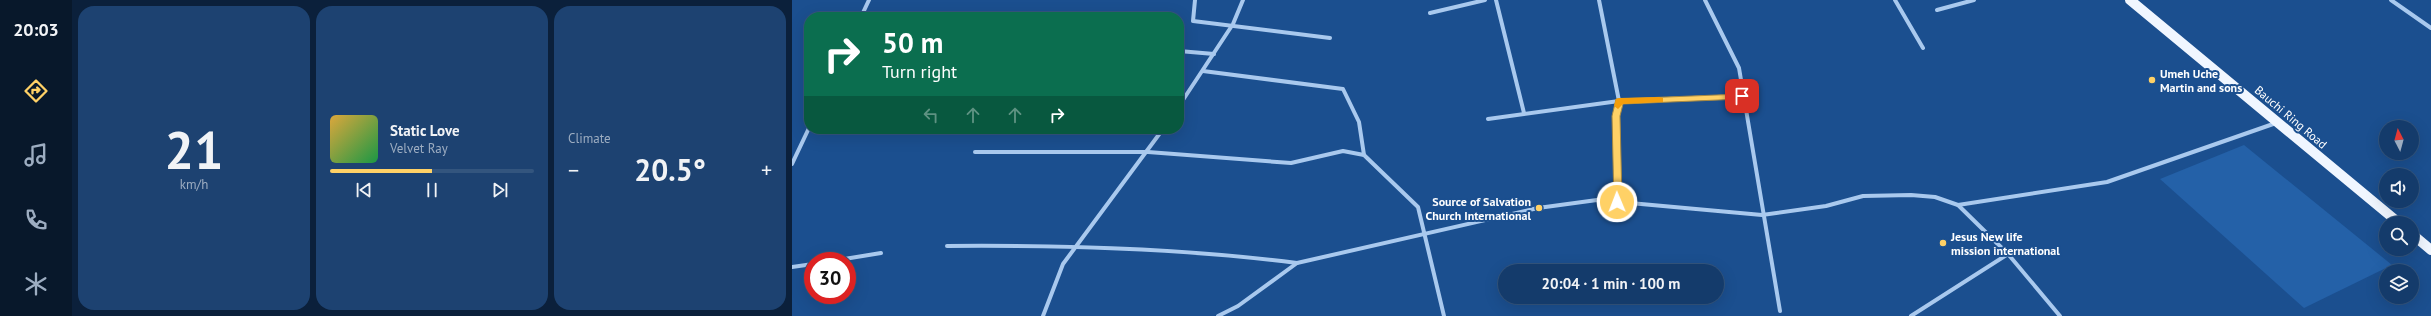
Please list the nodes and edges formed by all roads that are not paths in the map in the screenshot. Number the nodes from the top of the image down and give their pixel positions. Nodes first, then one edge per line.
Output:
1 (870, 0) edge
2 (1195, 0) edge
3 (1243, 0) edge
4 (1485, 0) edge
5 (1496, 0) edge
6 (1599, 0) edge
7 (1705, 0) edge
8 (1896, 0) edge
9 (1974, 0) edge
10 (2130, 0) edge
11 (2391, 0) edge
12 (1937, 10) dead end
13 (864, 12) edge
14 (1430, 13) dead end
15 (1233, 24) junction
16 (2431, 28) edge
17 (1330, 38) dead end
18 (1922, 48) dead end
19 (1184, 51) edge
20 (1214, 54) junction
21 (1203, 71) junction
22 (1742, 96) junction
23 (1184, 99) edge
24 (1619, 101) junction
25 (1524, 113) junction
26 (1488, 119) dead end
27 (2278, 123) junction
28 (806, 134) edge
29 (1160, 134) edge
30 (975, 152) dead end
31 (1148, 152) junction
32 (1364, 155) junction
33 (792, 164) edge
34 (1617, 202) junction
35 (1958, 205) junction
36 (1762, 215) junction
37 (2391, 216) edge
38 (1425, 233) junction
39 (2419, 240) edge
40 (1076, 245) junction
41 (947, 246) dead end
42 (2431, 250) edge
43 (881, 253) dead end
44 (2008, 254) junction
45 (856, 257) edge
46 (1297, 263) junction
47 (804, 265) edge
48 (793, 267) edge
49 (792, 273) edge
50 (1780, 311) dead end
51 (1043, 316) edge
52 (1218, 316) edge
53 (1444, 316) edge
54 (1911, 316) edge
55 (2060, 316) edge

1 - 13 street
2 - 15 street
3 - 15 street
4 - 14 street
5 - 25 street
6 - 24 street
7 - 22 street
8 - 18 street
9 - 12 street
10 - 27 main road, Bauchi Ring Road
11 - 16 street
15 - 17 street
15 - 20 street
19 - 20 street
20 - 21 street
21 - 23 street
21 - 32 street
22 - 24 street
22 - 36 street
24 - 25 street
24 - 34 street
25 - 26 street
27 - 35 street
27 - 37 main road, Bauchi Ring Road
28 - 33 street
29 - 31 street
30 - 31 street
31 - 32 street
31 - 40 street
32 - 38 street
34 - 36 street
34 - 38 street
35 - 36 street
35 - 44 street
36 - 50 street
38 - 46 street
38 - 53 street
39 - 42 main road
40 - 41 street
40 - 46 street
40 - 51 street
43 - 45 street
44 - 54 street
44 - 55 street
46 - 52 street
47 - 48 street
48 - 49 street

